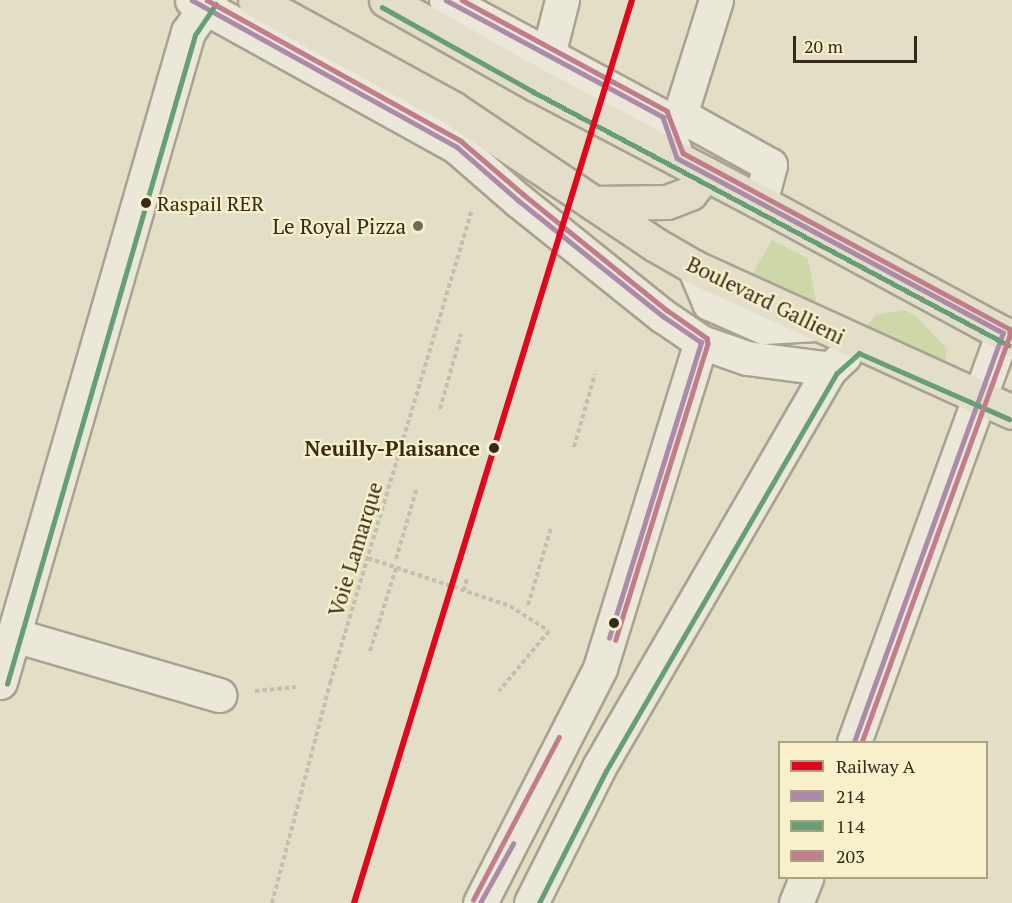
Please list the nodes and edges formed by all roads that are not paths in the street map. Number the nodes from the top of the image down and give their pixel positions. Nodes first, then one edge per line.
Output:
1 (255, 0) edge
2 (386, 0) edge
3 (446, 0) edge
4 (562, 0) edge
5 (716, 0) edge
6 (202, 3) edge
7 (548, 55) junction
8 (452, 108) junction
9 (677, 158) junction
10 (706, 174) junction
11 (518, 200) junction
12 (760, 202) junction
13 (592, 203) junction
14 (1007, 335) edge
15 (701, 342) junction
16 (858, 344) junction
17 (830, 369) junction
18 (978, 398) junction
19 (1012, 412) edge
20 (1012, 429) edge
21 (14, 635) junction
22 (0, 682) edge
23 (219, 695) dead end
24 (854, 741) edge
25 (806, 879) edge
26 (480, 903) edge
27 (531, 903) edge
28 (796, 903) edge

1 - 8 main road, Boulevard Gallieni
2 - 9 main road
3 - 7 street
4 - 7 street
5 - 12 street
6 - 11 street
6 - 21 street
7 - 9 street
8 - 11 street
8 - 13 main road, Boulevard Gallieni
9 - 10 main road
10 - 12 main road
10 - 13 main road
11 - 15 street
12 - 14 main road
13 - 16 main road, Boulevard Gallieni
14 - 18 street
15 - 17 street
15 - 26 street
16 - 17 street
16 - 18 main road, Boulevard Gallieni
17 - 27 street
18 - 19 main road, Boulevard Gallieni
18 - 20 street
18 - 24 street
21 - 22 street
21 - 23 street
25 - 28 street

